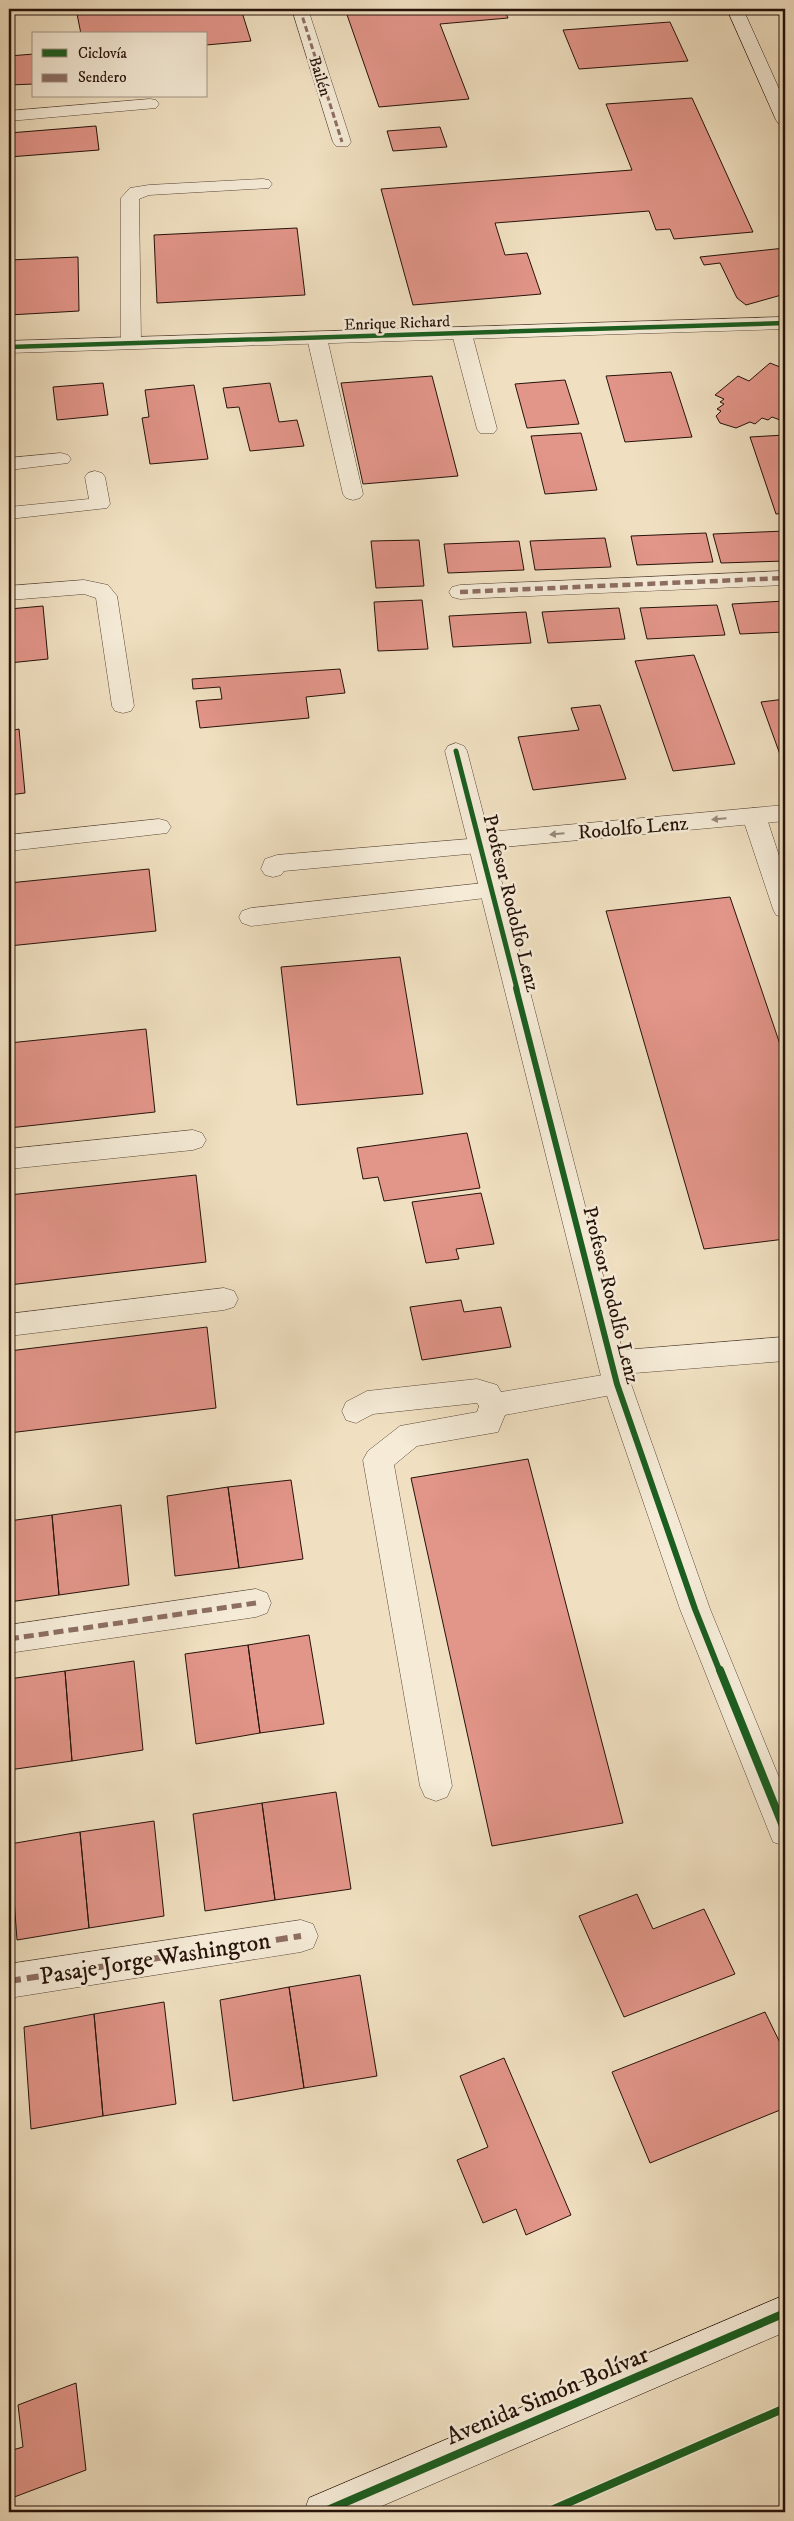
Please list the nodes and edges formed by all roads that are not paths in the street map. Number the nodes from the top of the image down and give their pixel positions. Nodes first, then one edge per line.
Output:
1 (300, 9) edge
2 (735, 9) edge
3 (150, 104) dead end
4 (9, 116) edge
5 (785, 120) edge
6 (342, 142) dead end
7 (262, 184) dead end
8 (785, 323) edge
9 (462, 334) junction
10 (317, 338) junction
11 (131, 343) junction
12 (9, 347) edge
13 (488, 429) dead end
14 (61, 459) dead end
15 (9, 464) edge
16 (95, 477) dead end
17 (353, 494) dead end
18 (9, 513) edge
19 (785, 578) edge
20 (460, 592) dead end
21 (9, 593) edge
22 (123, 706) dead end
23 (456, 751) dead end
24 (785, 813) edge
25 (754, 816) junction
26 (159, 827) dead end
27 (9, 843) edge
28 (481, 843) junction
29 (273, 869) dead end
30 (492, 890) junction
31 (785, 909) edge
32 (251, 917) dead end
33 (193, 1140) dead end
34 (9, 1160) edge
35 (224, 1299) dead end
36 (9, 1326) edge
37 (785, 1349) edge
38 (615, 1374) junction
39 (494, 1404) junction
40 (356, 1411) dead end
41 (256, 1603) dead end
42 (9, 1639) edge
43 (436, 1786) dead end
44 (785, 1831) edge
45 (301, 1936) dead end
46 (9, 1981) edge
47 (785, 2313) edge
48 (323, 2512) edge

1 - 6 street, Bailén
2 - 5 street
3 - 4 street
7 - 11 street
8 - 9 street, Enrique Richard
9 - 10 street, Enrique Richard
9 - 13 street
10 - 11 street, Enrique Richard
10 - 17 street
11 - 12 street, Enrique Richard
14 - 15 street
16 - 18 street
19 - 20 street
21 - 22 street
23 - 28 street, Profesor Rodolfo Lenz
24 - 25 street, Rodolfo Lenz
25 -> 28 street, Rodolfo Lenz
25 - 31 street
26 - 27 street
28 - 29 street, Rodolfo Lenz
28 - 30 street, Profesor Rodolfo Lenz
30 - 32 street
30 - 38 street, Profesor Rodolfo Lenz
33 - 34 street
35 - 36 street
37 - 38 street
38 - 39 street
38 - 44 street, Profesor Rodolfo Lenz
39 - 40 street
39 - 43 street
41 - 42 street
45 - 46 street, Pasaje Jorge Washington
47 - 48 street, Avenida Simón Bolívar

